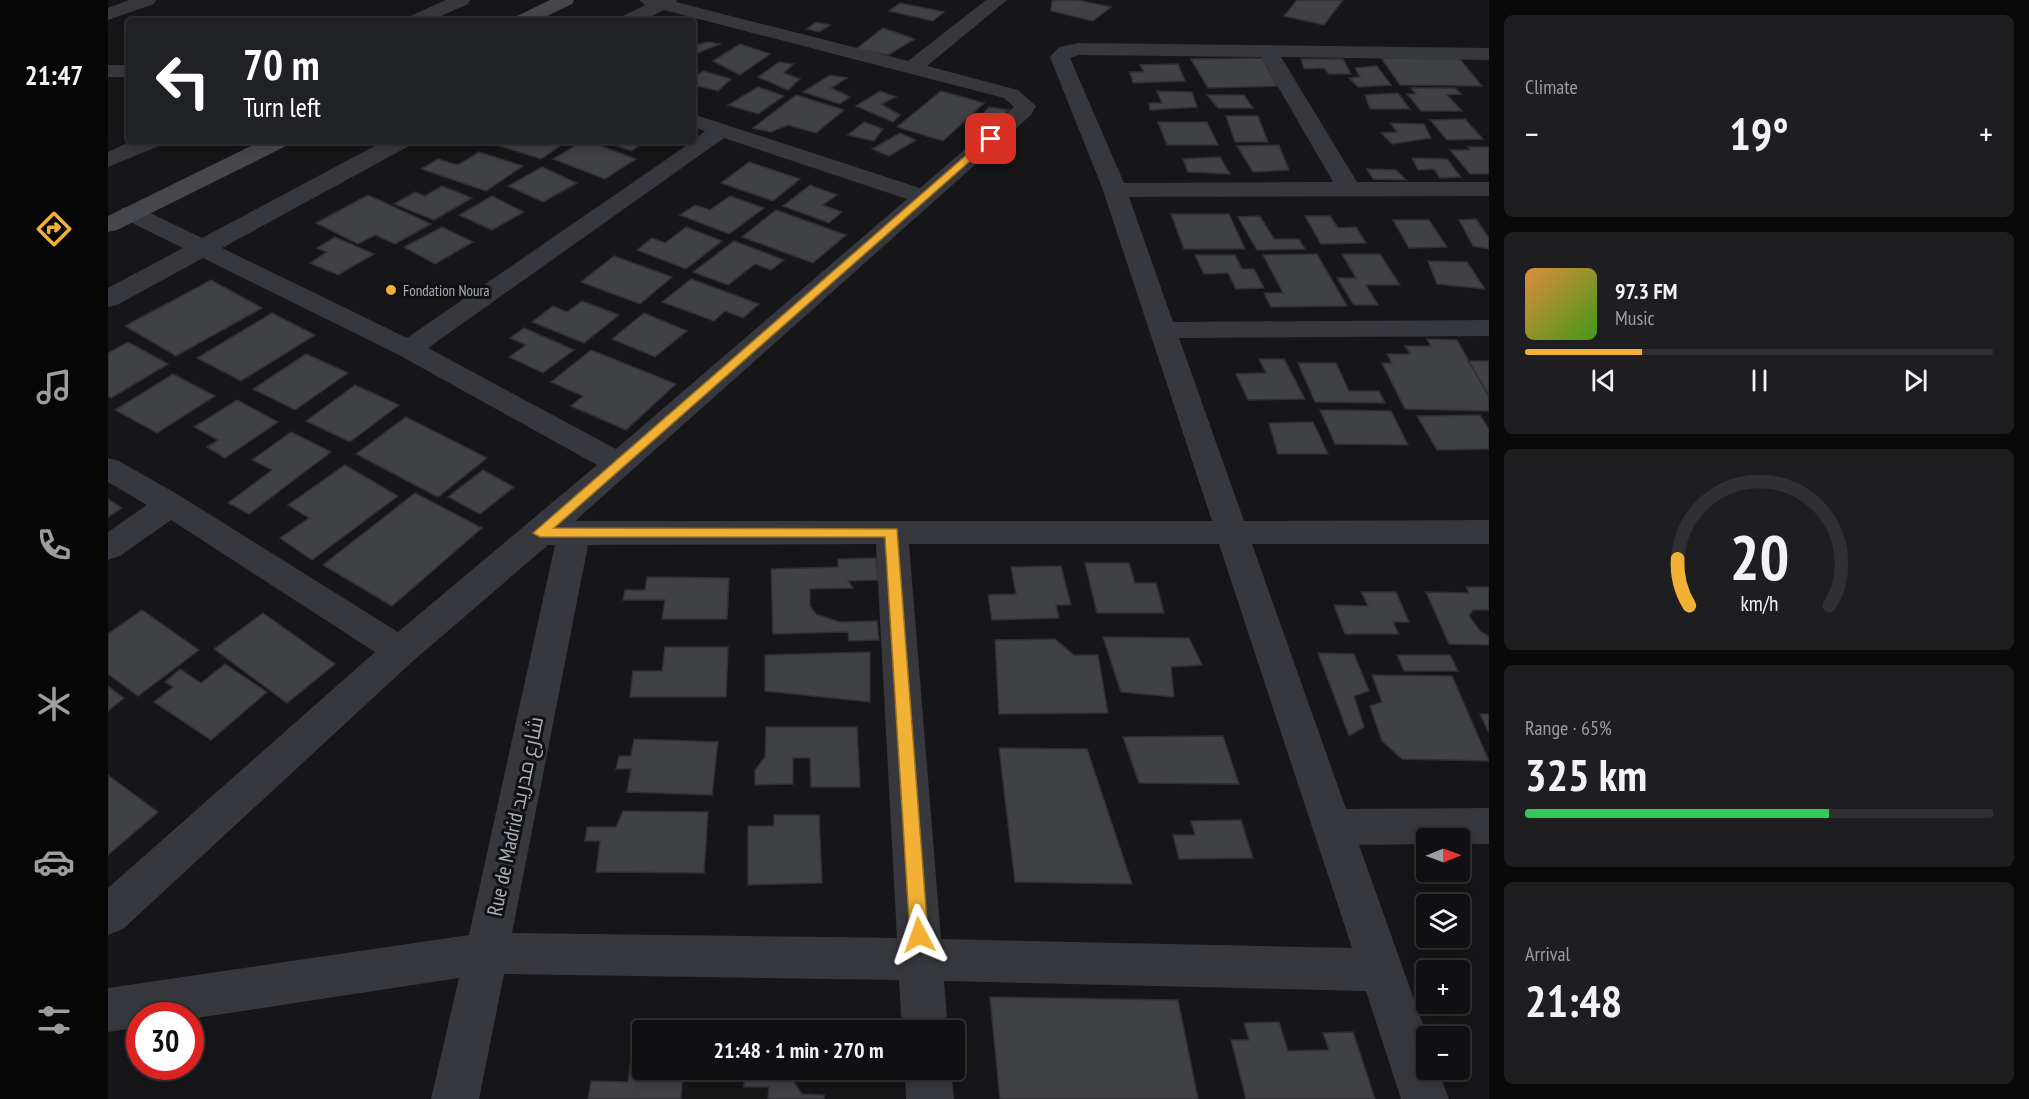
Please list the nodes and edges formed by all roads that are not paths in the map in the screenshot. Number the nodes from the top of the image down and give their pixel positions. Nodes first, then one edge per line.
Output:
1 (147, 0) edge
2 (461, 0) edge
3 (565, 0) edge
4 (998, 0) edge
5 (659, 1) edge
6 (108, 14) edge
7 (422, 18) edge
8 (528, 18) edge
9 (633, 18) edge
10 (1268, 52) junction
11 (1479, 54) edge
12 (912, 68) junction
13 (108, 71) edge
14 (126, 71) edge
15 (1489, 76) edge
16 (696, 121) edge
17 (722, 129) junction
18 (144, 144) edge
19 (272, 144) edge
20 (394, 144) edge
21 (108, 160) edge
22 (1349, 189) junction
23 (1489, 189) edge
24 (1115, 190) junction
25 (925, 197) junction
26 (119, 219) edge
27 (201, 248) junction
28 (108, 298) edge
29 (1489, 328) edge
30 (1163, 330) junction
31 (408, 349) junction
32 (617, 463) junction
33 (108, 468) edge
34 (171, 505) junction
35 (557, 532) junction
36 (892, 532) junction
37 (1232, 532) junction
38 (1489, 532) edge
39 (108, 548) edge
40 (400, 651) junction
41 (1489, 826) edge
42 (1333, 828) junction
43 (108, 915) edge
44 (485, 953) junction
45 (920, 959) junction
46 (1381, 970) junction
47 (108, 1010) edge
48 (924, 1020) edge
49 (929, 1080) edge
50 (455, 1099) edge
51 (930, 1099) edge
52 (1425, 1099) edge

1 - 6 street
2 - 7 street
3 - 8 main road
4 - 12 street
5 - 9 street
5 - 12 street
10 - 11 street
10 - 22 street
10 - 24 street
11 - 15 street
12 - 25 street
13 - 14 street
16 - 17 street
17 - 25 street
17 - 31 street
18 - 21 street
19 - 26 main road
20 - 27 street
22 - 23 street
22 - 24 street
24 - 30 street
25 - 32 street
26 - 27 street
27 - 28 street
27 - 31 street
29 - 30 street
30 - 37 street
31 - 32 street
32 - 35 street
33 - 34 street
34 - 39 street
34 - 40 street
35 - 36 street
35 - 40 street
35 - 44 street, Rue de Madrid شارع مدريد
36 - 37 street
36 - 45 street
37 - 38 street
37 - 42 street
40 - 43 street
41 - 42 street
42 - 46 street
44 - 45 street
44 - 47 street
44 - 50 street, Rue de Madrid شارع مدريد
45 - 46 street
45 - 48 street
46 - 52 street
49 - 51 street

